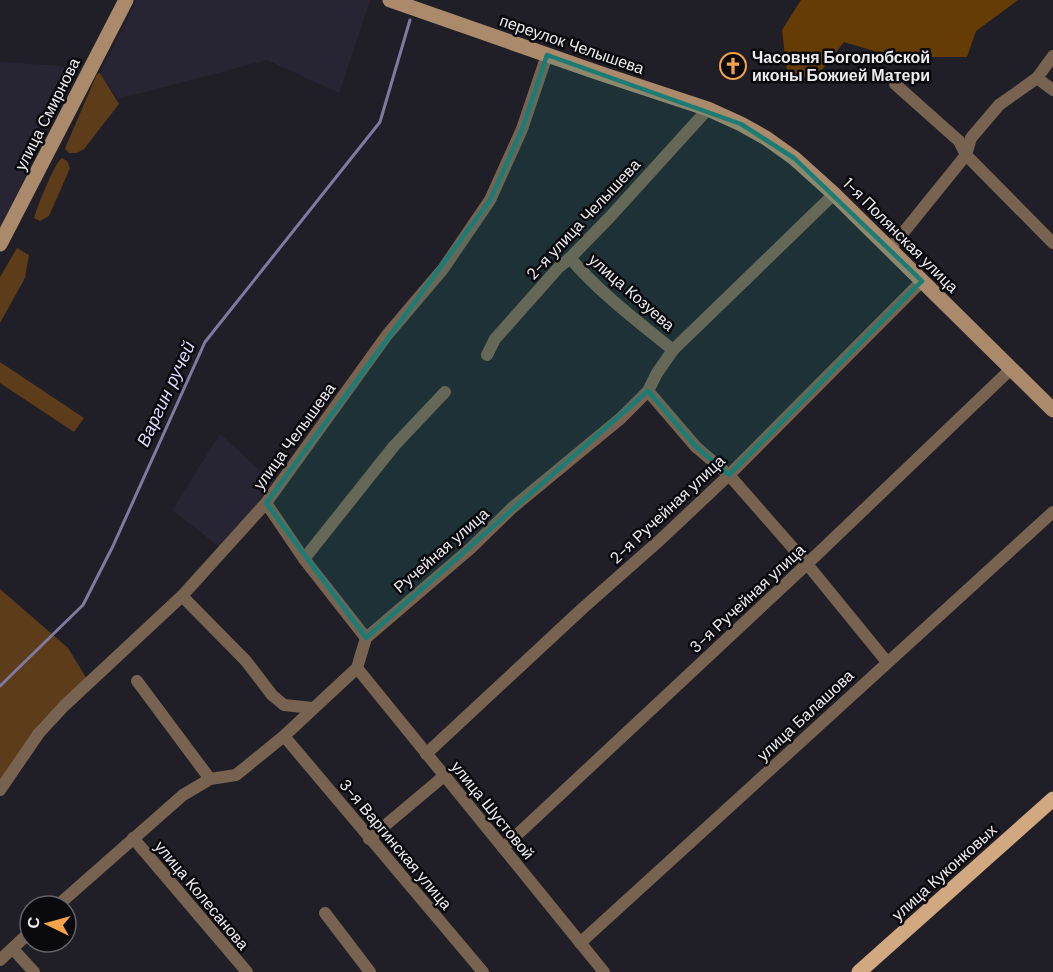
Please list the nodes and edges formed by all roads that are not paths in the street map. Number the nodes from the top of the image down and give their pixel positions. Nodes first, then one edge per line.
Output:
1 (126, 0) edge
2 (390, 0) edge
3 (547, 55) junction
4 (1053, 56) edge
5 (1037, 78) junction
6 (895, 84) dead end
7 (1053, 90) edge
8 (708, 109) junction
9 (966, 155) junction
10 (834, 194) junction
11 (1053, 243) edge
12 (0, 244) edge
13 (890, 249) junction
14 (570, 258) junction
15 (922, 281) junction
16 (673, 350) junction
17 (488, 355) dead end
18 (1011, 369) junction
19 (446, 392) dead end
20 (648, 392) junction
21 (1053, 410) edge
22 (729, 475) junction
23 (266, 503) junction
24 (1053, 512) edge
25 (304, 559) junction
26 (807, 564) junction
27 (182, 596) junction
28 (366, 638) junction
29 (887, 662) junction
30 (357, 668) junction
31 (137, 681) dead end
32 (314, 708) junction
33 (284, 736) junction
34 (426, 754) junction
35 (444, 776) junction
36 (210, 779) junction
37 (0, 789) edge
38 (1051, 807) edge
39 (133, 838) junction
40 (369, 839) junction
41 (503, 848) junction
42 (70, 894) edge
43 (325, 913) dead end
44 (580, 943) junction
45 (18, 944) edge
46 (13, 949) junction
47 (0, 960) edge
48 (34, 972) edge
49 (246, 972) edge
50 (370, 972) edge
51 (483, 972) edge
52 (604, 972) edge
53 (859, 972) edge
54 (870, 972) edge

1 - 12 street, улица Смирнова
2 - 3 street, переулок Челышева
3 - 8 street, переулок Челышева
3 - 23 street, улица Челышева
4 - 5 street
5 - 7 street
5 - 9 street
6 - 9 street
8 - 10 street, 1-я Полянская улица
8 - 14 street, 2-я улица Челышева
9 - 11 street
9 - 13 street
10 - 13 street, 1-я Полянская улица
10 - 16 street, Ручейная улица
13 - 15 street, 1-я Полянская улица
14 - 16 street, улица Козуева
14 - 17 street, 2-я улица Челышева
15 - 18 street, 1-я Полянская улица
15 - 22 street, 2-я Ручейная улица
16 - 20 street, Ручейная улица
18 - 21 street, 1-я Полянская улица
18 - 26 street, 3-я Ручейная улица
19 - 25 street
20 - 22 street
20 - 28 street, Ручейная улица
22 - 26 street
22 - 34 street, 2-я Ручейная улица
23 - 25 street
23 - 27 street, улица Челышева
24 - 29 street, улица Балашова
25 - 28 street
26 - 29 street
26 - 41 street, 3-я Ручейная улица
27 - 32 street
27 - 37 street, улица Челышева
28 - 30 street
29 - 44 street, улица Балашова
30 - 32 street
30 - 34 street, улица Шустовой
31 - 36 street
32 - 33 street
33 - 36 street
33 - 40 street, 3-я Варгинская улица
34 - 35 street, улица Шустовой
35 - 40 street
35 - 41 street, улица Шустовой
36 - 39 street
38 - 53 main road, улица Куконковых
38 - 54 main road, улица Куконковых
39 - 42 street
39 - 49 street, улица Колесанова
40 - 51 street, 3-я Варгинская улица
41 - 44 street, улица Шустовой
43 - 50 street
44 - 52 street, улица Шустовой
45 - 46 street
46 - 47 street
46 - 48 street

